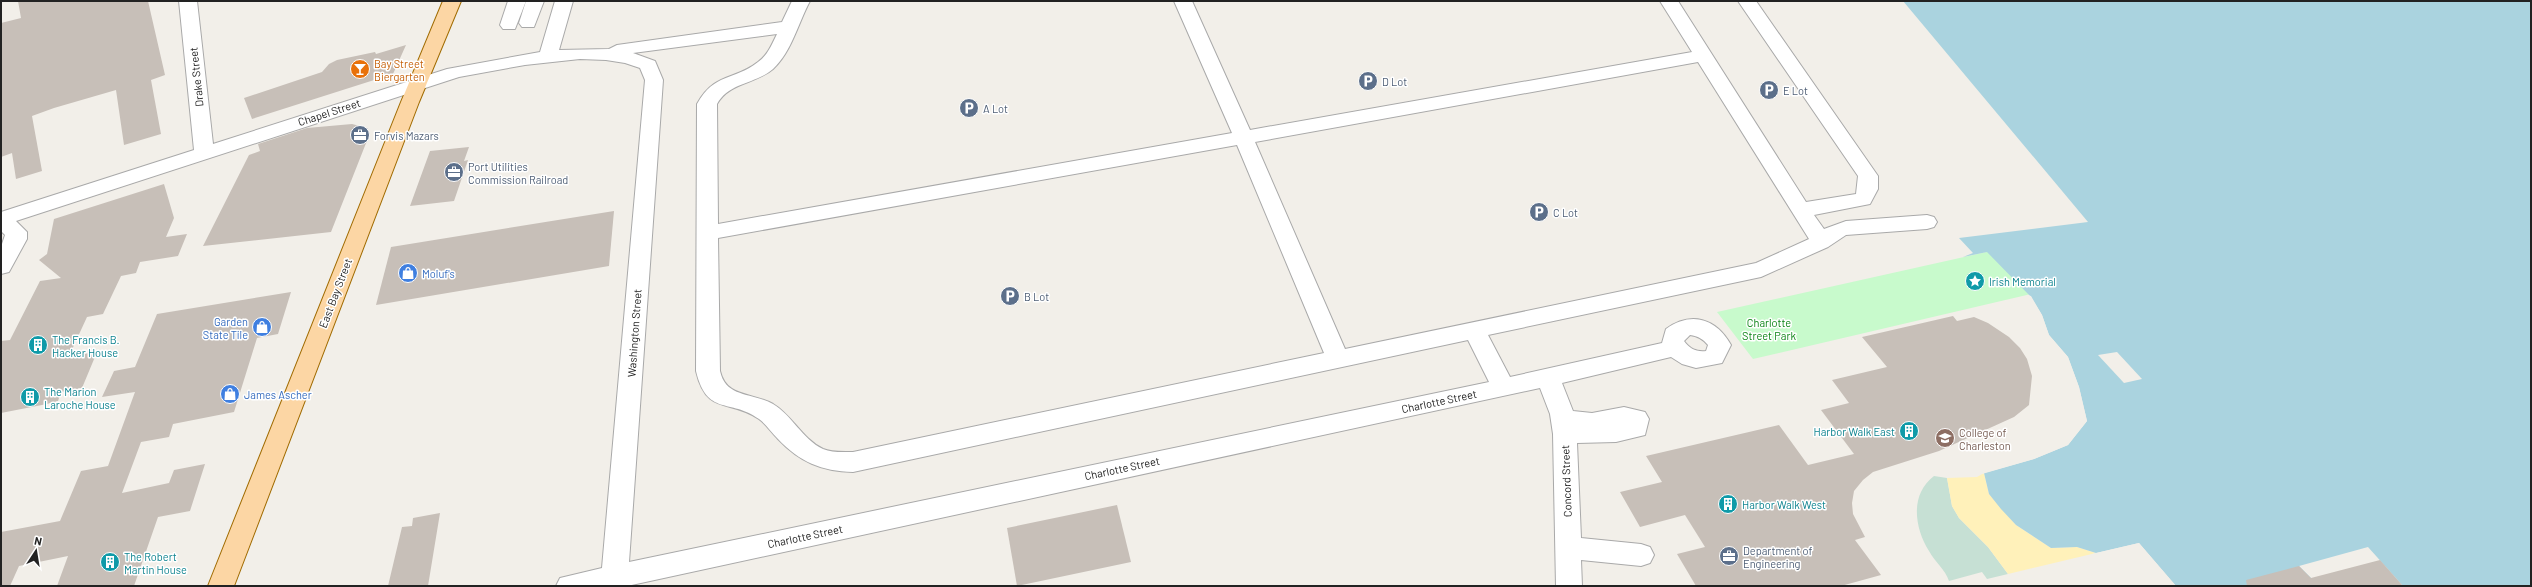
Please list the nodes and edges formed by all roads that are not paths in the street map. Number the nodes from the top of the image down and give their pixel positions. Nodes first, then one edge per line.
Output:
1 (188, 1) edge
2 (452, 1) edge
3 (517, 1) edge
4 (526, 1) edge
5 (535, 1) edge
6 (546, 1) edge
7 (564, 1) edge
8 (801, 1) edge
9 (1183, 1) edge
10 (1669, 1) edge
11 (1747, 1) edge
12 (523, 23) junction
13 (788, 27) junction
14 (591, 53) junction
15 (1702, 56) junction
16 (547, 58) junction
17 (654, 80) joint
18 (418, 83) junction
19 (1244, 136) junction
20 (204, 152) junction
21 (1801, 210) junction
22 (1, 220) edge
23 (1927, 222) dead end
24 (708, 233) junction
25 (1821, 242) junction
26 (1, 267) edge
27 (1474, 330) junction
28 (1675, 348) dead end
29 (1338, 359) junction
30 (1548, 378) junction
31 (1504, 388) junction
32 (1568, 548) junction
33 (1641, 555) dead end
34 (615, 581) edge
35 (221, 586) edge
36 (569, 586) edge
37 (1569, 586) edge

1 - 20 street, Drake Street
2 - 18 main road, East Bay Street
3 - 12 street
4 - 12 street
5 - 12 street
6 - 12 street
7 - 16 street
8 - 13 street
9 - 19 street
10 - 15 street
11 - 21 street
13 - 14 street
13 - 24 street
14 - 16 street, Chapel Street
14 - 17 street, Chapel Street
15 - 19 street
15 - 21 street
16 - 18 street, Chapel Street
17 - 34 street, Washington Street
18 - 20 street, Chapel Street
18 - 35 main road, East Bay Street
19 - 24 street
19 - 29 street
20 - 22 street, Chapel Street
21 - 25 street
22 - 26 street
23 - 25 street
24 - 29 street
25 - 27 street
27 - 29 street
27 - 31 street
28 - 30 street, Charlotte Street
30 - 31 street, Charlotte Street
30 - 32 street, Concord Street
31 - 34 street, Charlotte Street
32 - 33 street
32 - 37 street, Concord Street
34 - 36 street, Charlotte Street

